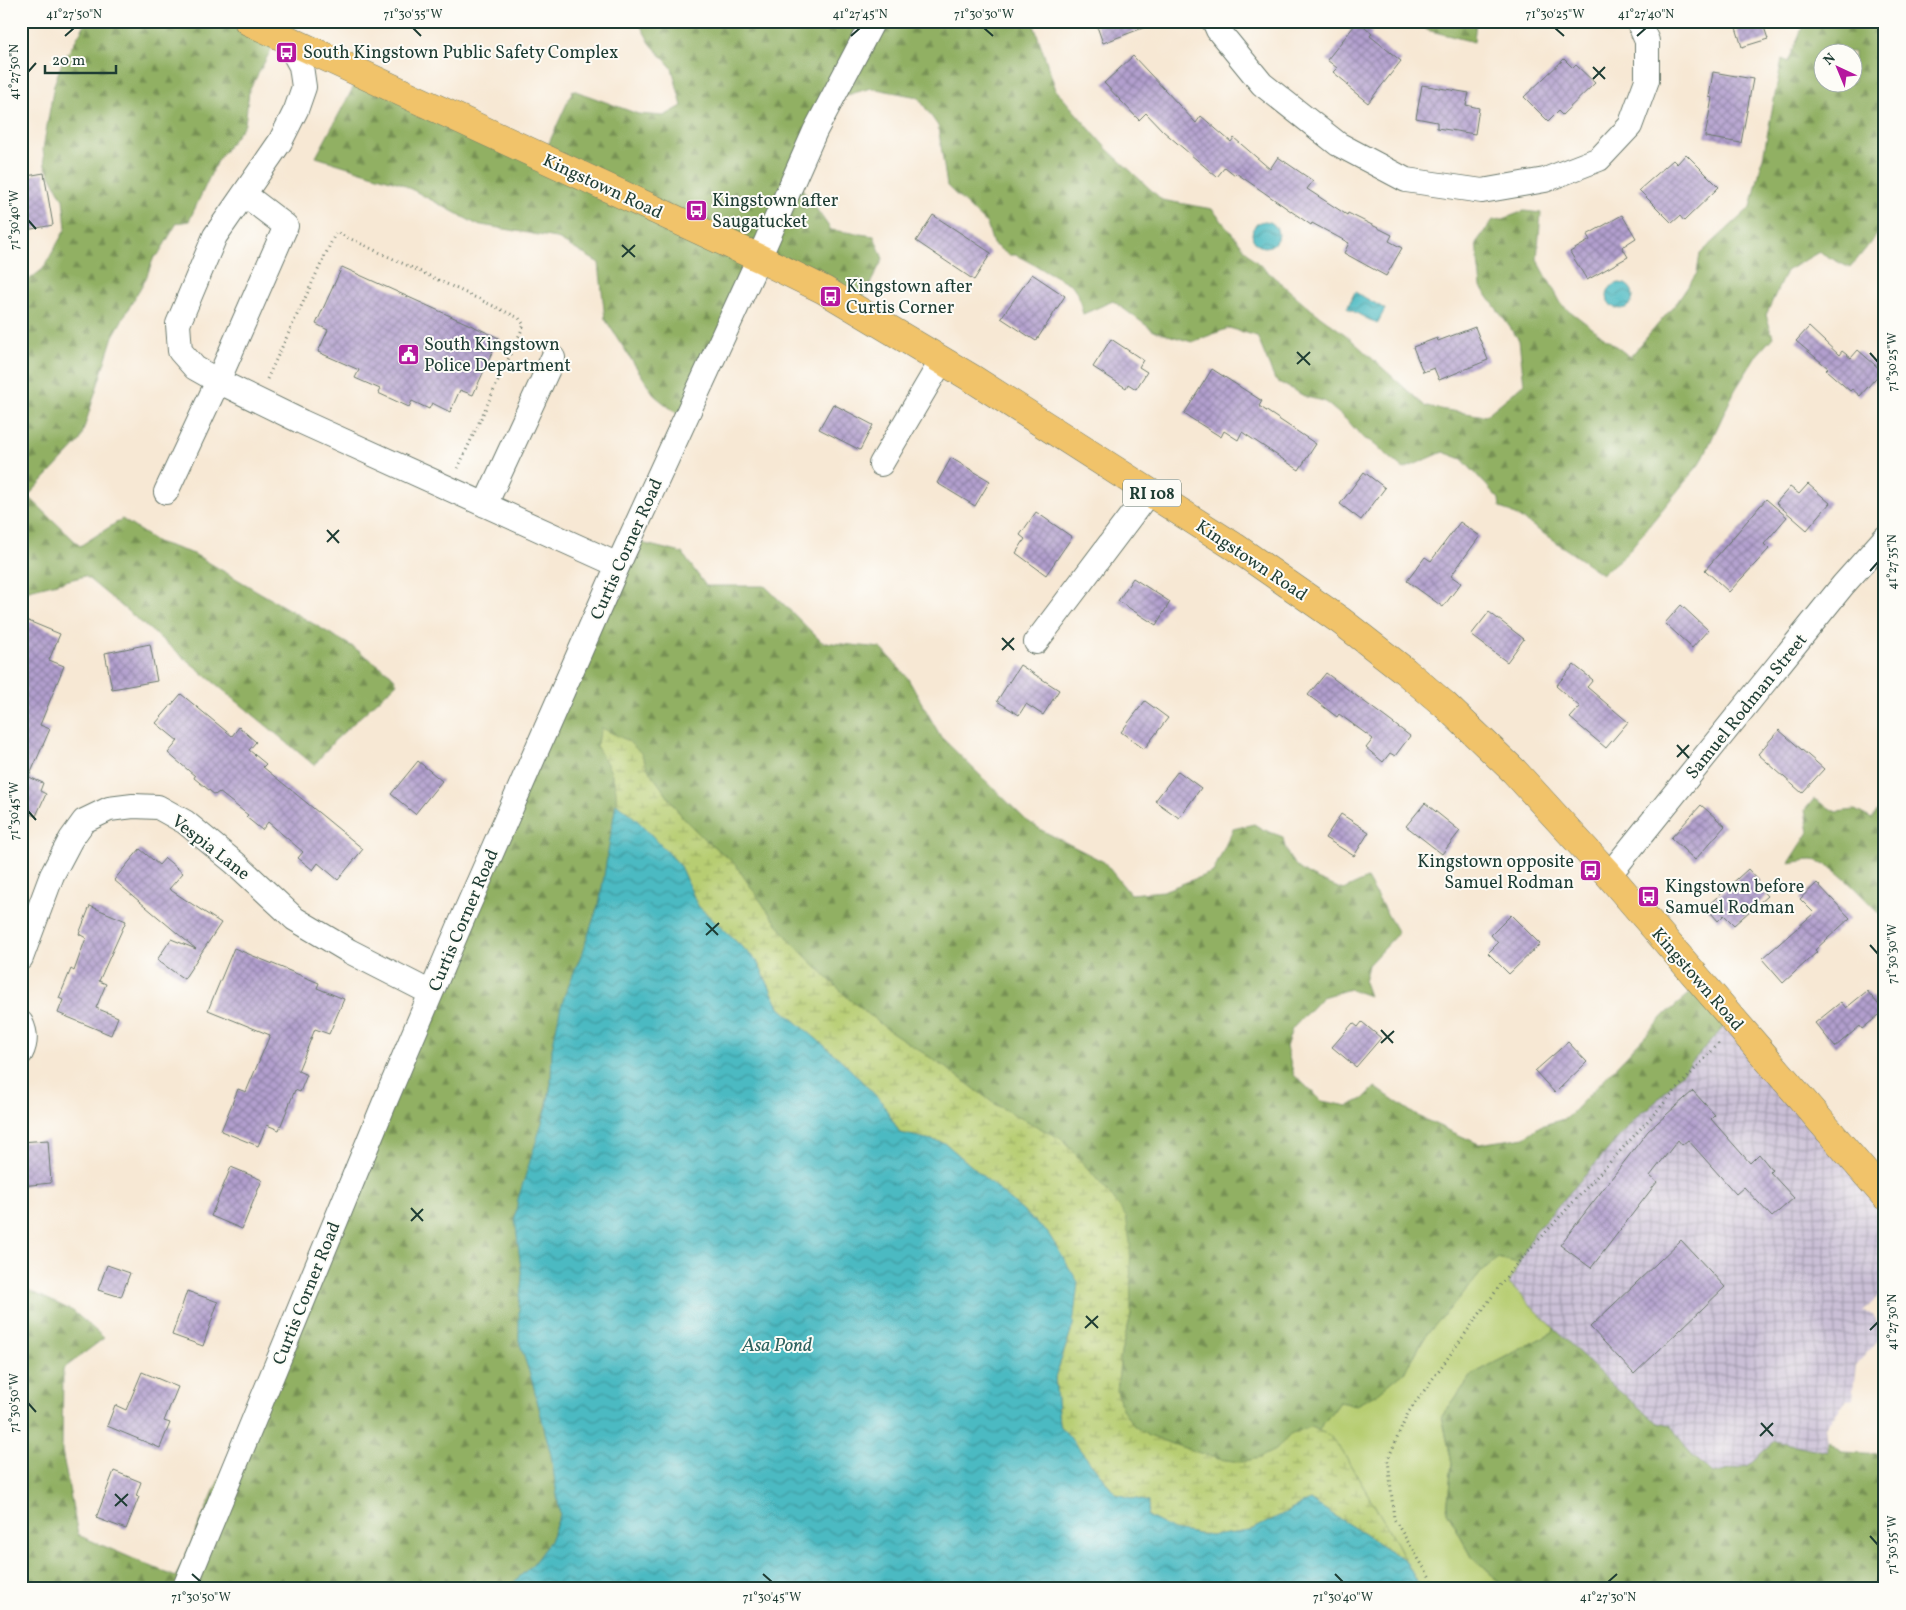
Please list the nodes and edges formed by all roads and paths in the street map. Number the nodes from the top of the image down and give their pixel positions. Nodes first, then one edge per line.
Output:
1 (248, 21) edge
2 (873, 21) edge
3 (1214, 21) edge
4 (1638, 21) edge
5 (286, 38) junction
6 (244, 194) junction
7 (759, 258) junction
8 (553, 358) dead end
9 (942, 360) junction
10 (218, 381) junction
11 (257, 400) junction
12 (881, 464) dead end
13 (448, 488) junction
14 (166, 492) dead end
15 (1149, 492) junction
16 (485, 505) junction
17 (1885, 538) edge
18 (618, 565) junction
19 (1036, 642) dead end
20 (1609, 876) junction
21 (21, 958) edge
22 (431, 993) junction
23 (21, 1023) edge
24 (1737, 1024) junction
25 (21, 1053) edge
26 (1885, 1196) edge
27 (184, 1589) edge
28 (1437, 1589) edge

1 - 5 main road, Kingstown Road / RI 108
2 - 7 street, Curtis Corner Road
3 - 4 street
5 - 6 street
5 - 7 main road, Kingstown Road / RI 108
6 - 10 street
6 - 10 street
7 - 9 main road, Kingstown Road / RI 108
7 - 18 street, Curtis Corner Road
8 - 16 street
9 - 12 street
9 - 15 main road, Kingstown Road / RI 108
10 - 11 street
10 - 14 street
11 - 13 street
11 - 13 path
13 - 16 street
15 - 19 street
15 - 20 main road, Kingstown Road / RI 108
16 - 18 street
17 - 20 street, Samuel Rodman Street
18 - 22 street, Curtis Corner Road
20 - 24 main road, Kingstown Road / RI 108
21 - 22 street, Vespia Lane
22 - 27 street, Curtis Corner Road
23 - 25 street
24 - 26 main road, Kingstown Road / RI 108
24 - 28 path

